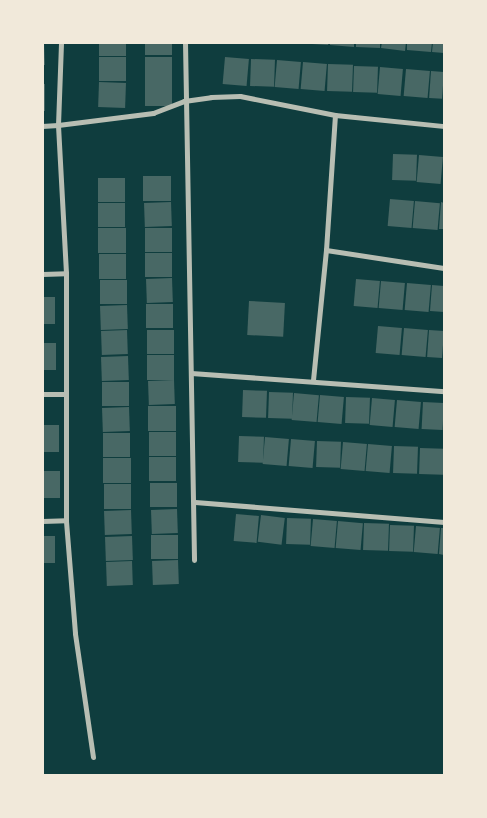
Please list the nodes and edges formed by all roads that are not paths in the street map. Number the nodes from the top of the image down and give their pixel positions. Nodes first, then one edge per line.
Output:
1 (61, 42) edge
2 (185, 42) edge
3 (184, 101) junction
4 (335, 116) junction
5 (58, 125) junction
6 (42, 126) edge
7 (444, 126) edge
8 (326, 250) junction
9 (444, 268) edge
10 (42, 274) edge
11 (66, 274) junction
12 (191, 373) junction
13 (313, 380) junction
14 (444, 391) edge
15 (42, 394) edge
16 (64, 394) junction
17 (195, 502) junction
18 (66, 520) junction
19 (42, 521) edge
20 (444, 522) edge
21 (194, 560) dead end
22 (93, 757) dead end

1 - 5 street
2 - 3 street
3 - 4 street
3 - 5 street
3 - 12 street
4 - 7 street
4 - 8 street
5 - 6 street
5 - 11 street
8 - 9 street
8 - 13 street
10 - 11 street
11 - 16 street
12 - 13 street
12 - 17 street
13 - 14 street
15 - 16 street
16 - 18 street
17 - 20 street
17 - 21 street
18 - 19 street
18 - 22 street

